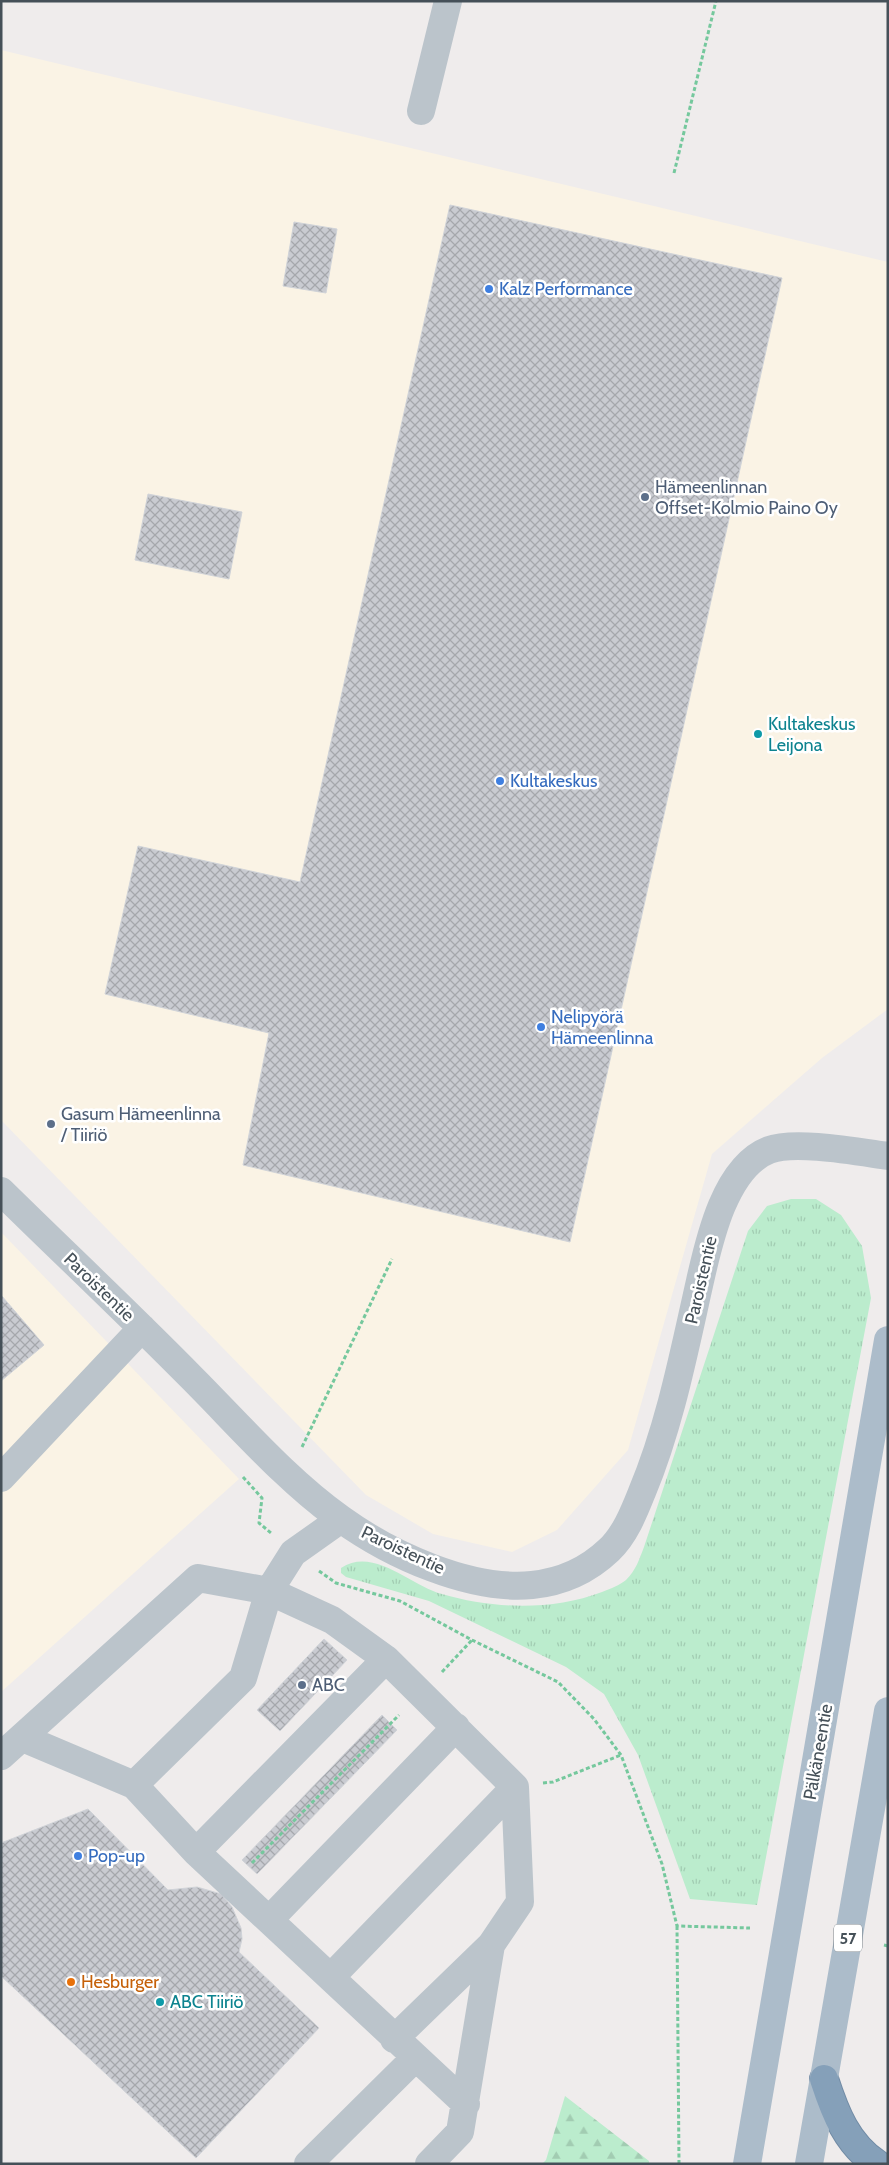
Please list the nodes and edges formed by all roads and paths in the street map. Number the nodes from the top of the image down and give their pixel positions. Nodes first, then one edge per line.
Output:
1 (448, 1) edge
2 (716, 1) edge
3 (421, 110) dead end
4 (674, 173) dead end
5 (888, 1156) edge
6 (1, 1191) edge
7 (392, 1259) dead end
8 (142, 1328) junction
9 (888, 1340) edge
10 (288, 1475) junction
11 (242, 1476) dead end
12 (1, 1478) edge
13 (341, 1519) junction
14 (293, 1553) junction
15 (269, 1591) junction
16 (472, 1640) junction
17 (386, 1659) junction
18 (421, 1693) junction
19 (888, 1711) edge
20 (456, 1727) junction
21 (23, 1738) junction
22 (621, 1755) junction
23 (1, 1756) edge
24 (134, 1785) junction
25 (515, 1786) junction
26 (196, 1852) junction
27 (231, 1884) junction
28 (269, 1920) junction
29 (677, 1926) junction
30 (750, 1928) dead end
31 (491, 1945) junction
32 (331, 1977) junction
33 (394, 2039) junction
34 (415, 2058) junction
35 (824, 2079) junction
36 (466, 2104) junction
37 (308, 2164) edge
38 (429, 2164) edge
39 (679, 2164) edge
40 (746, 2164) edge
41 (809, 2164) edge
42 (877, 2164) edge

1 - 3 street
2 - 4 path
5 - 13 street, Paroistentie
6 - 8 street, Paroistentie
7 - 10 path
8 - 10 street, Paroistentie
8 - 12 street
9 - 40 main road, Pälkäneentie
10 - 13 street, Paroistentie
11 - 14 path
13 - 14 street
14 - 15 street
14 - 16 path
15 - 17 street
15 - 21 street
15 - 24 street
16 - 18 path
16 - 22 path
17 - 18 street
17 - 26 street
18 - 20 street
18 - 27 path
19 - 35 main road, 57
20 - 25 street
20 - 28 street
21 - 23 street
21 - 24 street
22 - 25 path
22 - 29 path
24 - 26 street
25 - 31 street
25 - 32 street
26 - 27 street
27 - 28 street
28 - 32 street
29 - 30 path
29 - 39 path
31 - 33 street
31 - 36 street
32 - 33 street
33 - 34 street
34 - 36 street
34 - 37 street
35 - 41 main road, 57
35 - 42 highway
36 - 38 street

